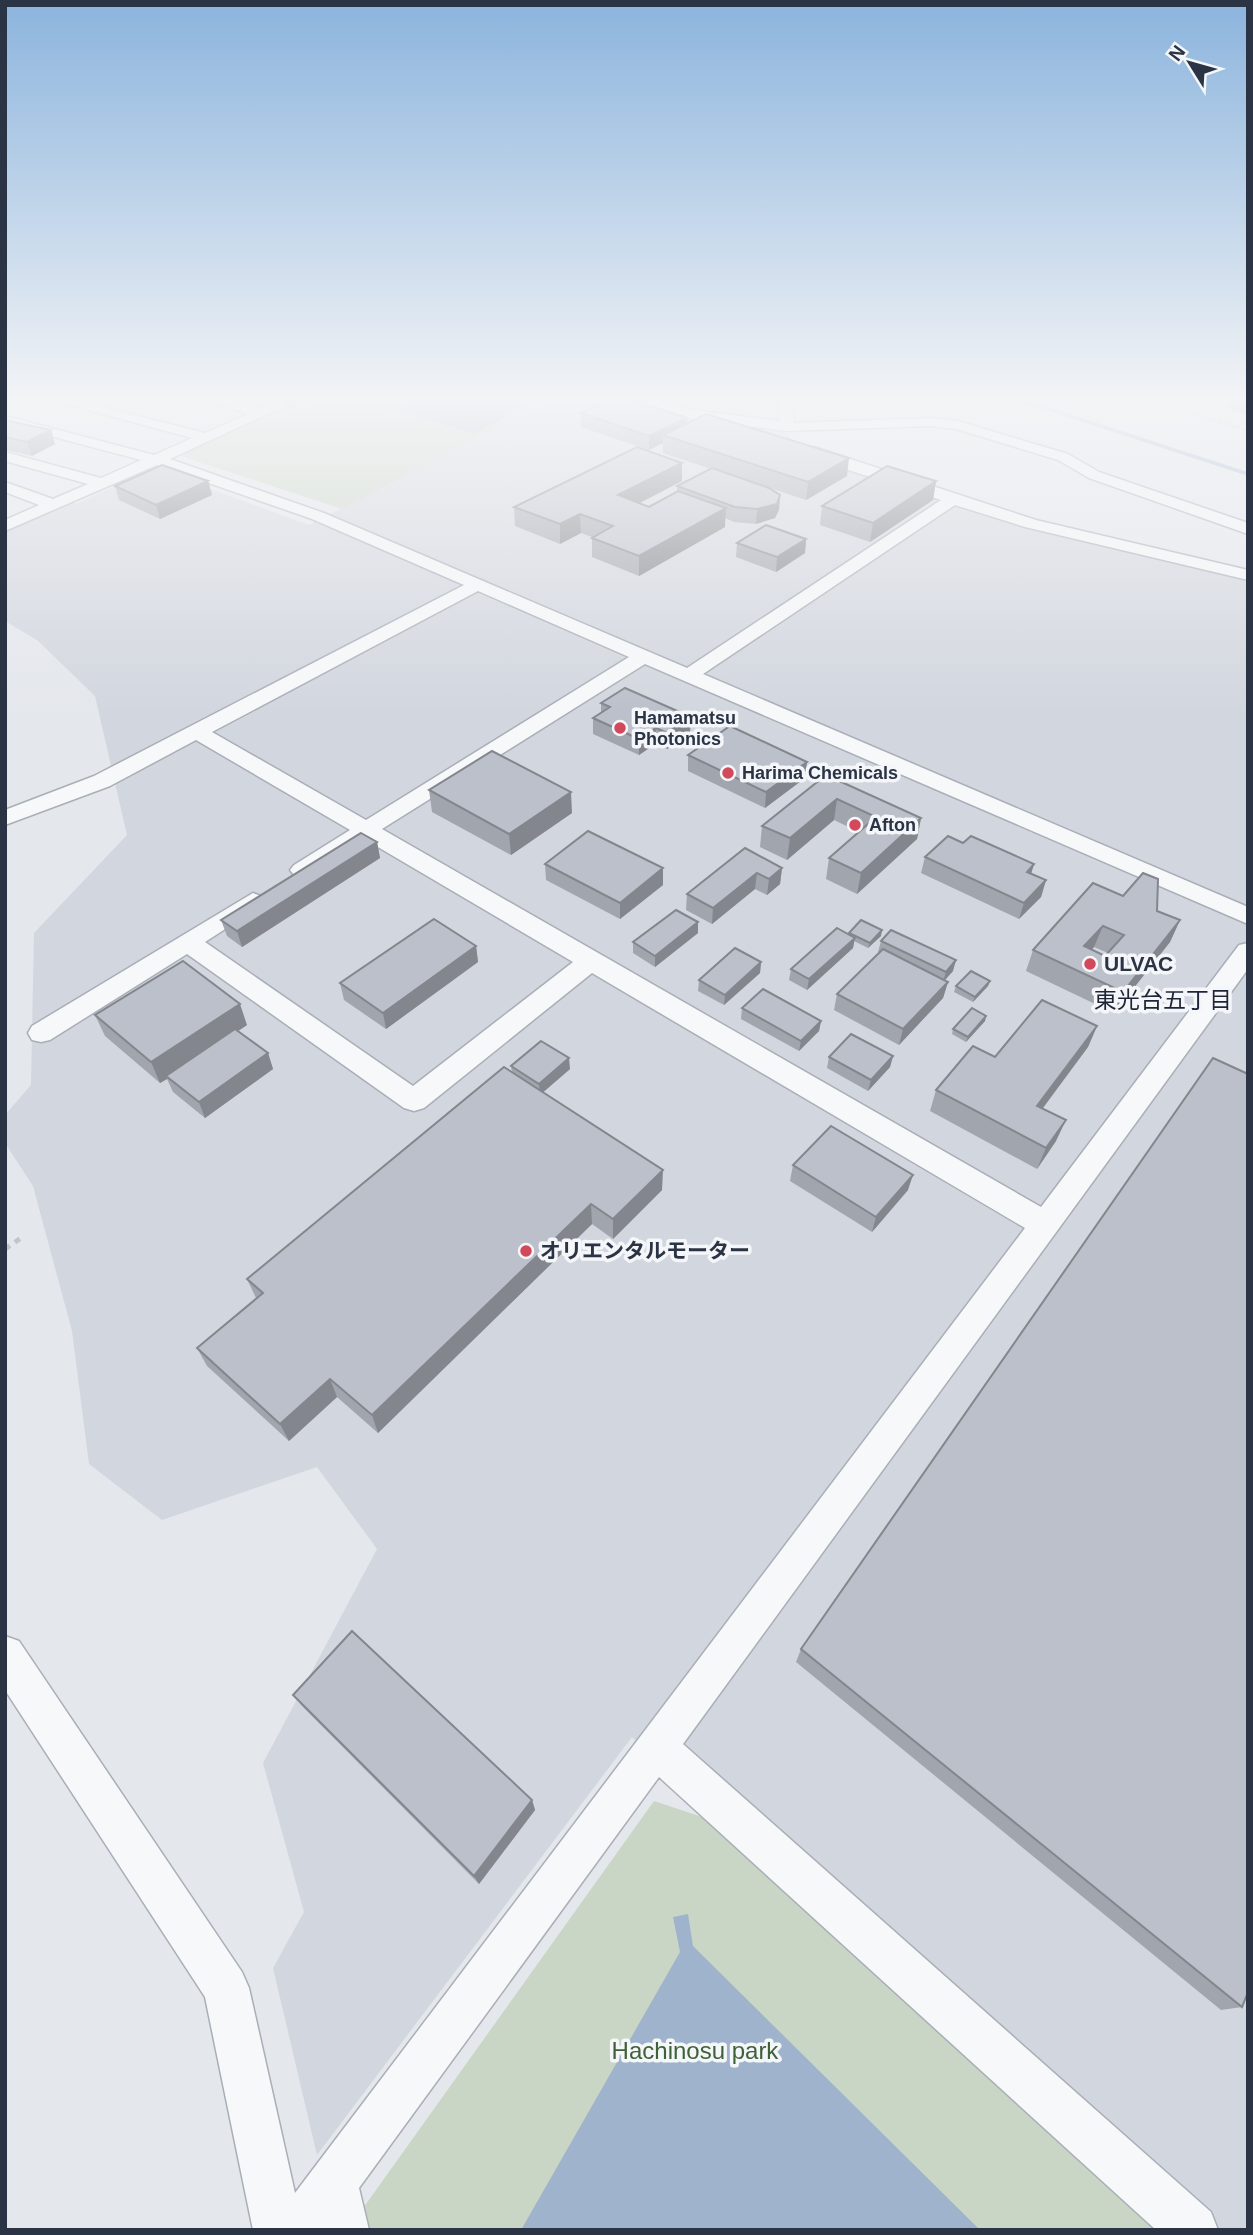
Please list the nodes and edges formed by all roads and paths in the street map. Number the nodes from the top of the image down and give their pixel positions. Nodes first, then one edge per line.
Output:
1 (285, 504) edge
2 (945, 504) edge
3 (970, 504) edge
4 (1178, 504) edge
5 (54, 505) edge
6 (5, 526) edge
7 (1248, 529) edge
8 (1248, 575) edge
9 (478, 585) junction
10 (644, 656) junction
11 (689, 675) junction
12 (196, 731) junction
13 (5, 796) edge
14 (14, 815) edge
15 (366, 830) junction
16 (1248, 916) edge
17 (187, 942) junction
18 (1248, 951) edge
19 (590, 961) junction
20 (41, 1033) dead end
21 (1045, 1225) junction
22 (21, 1238) dead end
23 (5, 1249) edge
24 (5, 1655) edge
25 (656, 1747) junction
26 (333, 2183) junction
27 (278, 2230) edge
28 (298, 2230) edge
29 (344, 2230) edge
30 (1193, 2230) edge

1 - 9 street
2 - 11 street
3 - 8 street
4 - 7 street
5 - 6 street
9 - 10 street
9 - 12 street
10 - 11 street
10 - 15 street
11 - 16 street
12 - 14 street
12 - 15 street
13 - 14 street
15 - 17 street
15 - 19 street
17 - 19 street
17 - 20 street
18 - 21 street
19 - 21 street
21 - 25 street
22 - 23 path
24 - 27 street
25 - 26 street
25 - 30 street
26 - 28 street
26 - 29 street

